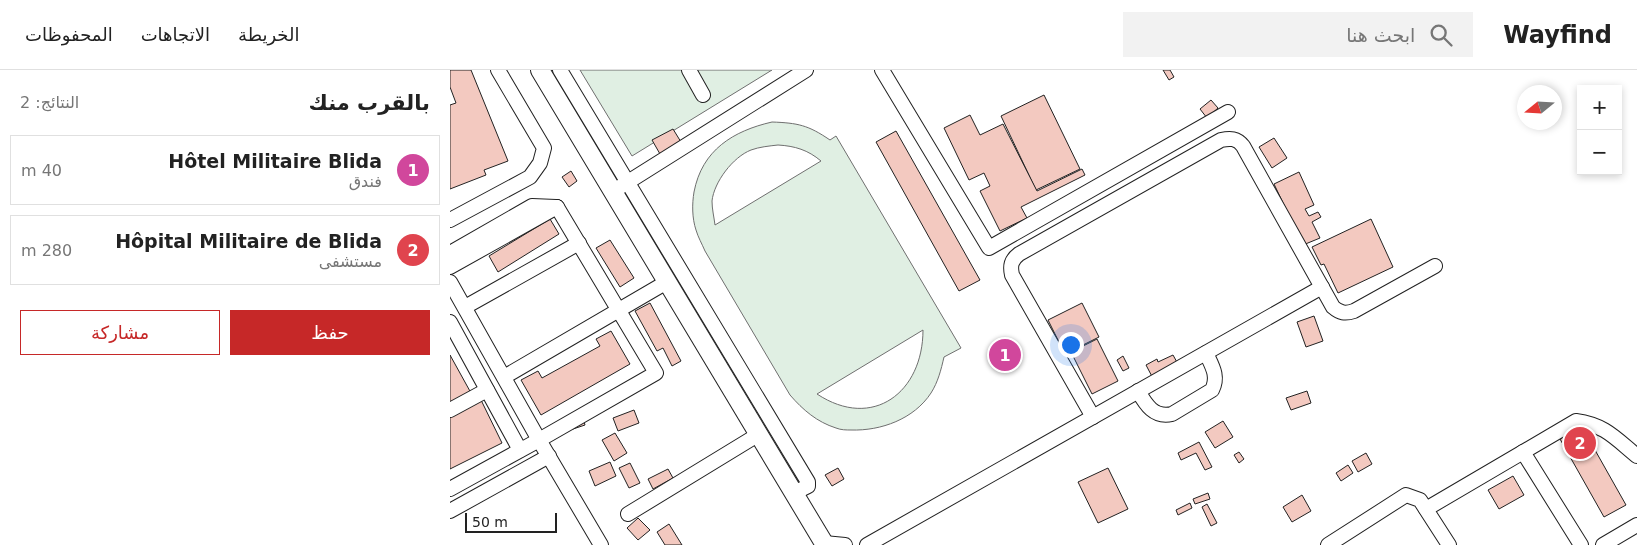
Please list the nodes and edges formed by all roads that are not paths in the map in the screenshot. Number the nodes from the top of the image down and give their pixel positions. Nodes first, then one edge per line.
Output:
1 (498, 70) edge
2 (530, 70) edge
3 (540, 70) edge
4 (560, 70) edge
5 (689, 70) edge
6 (806, 70) edge
7 (882, 70) edge
8 (703, 95) dead end
9 (1228, 112) dead end
10 (620, 186) junction
11 (557, 207) junction
12 (450, 220) edge
13 (579, 243) junction
14 (450, 252) edge
15 (1435, 266) dead end
16 (450, 268) edge
17 (450, 282) edge
18 (660, 286) junction
19 (1322, 287) junction
20 (465, 308) junction
21 (619, 310) junction
22 (450, 322) edge
23 (1206, 353) junction
24 (504, 377) junction
25 (487, 390) junction
26 (1138, 391) junction
27 (450, 410) edge
28 (1093, 417) junction
29 (751, 439) junction
30 (539, 440) junction
31 (520, 450) junction
32 (1523, 452) junction
33 (549, 456) junction
34 (1637, 456) edge
35 (450, 489) edge
36 (1426, 509) junction
37 (450, 511) edge
38 (628, 514) dead end
39 (1637, 525) edge
40 (595, 543) edge
41 (821, 544) edge
42 (845, 545) edge
43 (867, 545) edge
44 (1328, 545) edge
45 (1449, 545) edge
46 (1581, 545) edge
47 (1603, 545) edge

1 - 12 lane
2 - 18 main road
3 - 10 main road
4 - 10 lane
5 - 8 lane
6 - 10 lane
7 - 9 lane
10 - 41 main road
11 - 13 lane
11 - 14 lane
11 - 16 lane
13 - 20 lane
13 - 21 lane
15 - 19 lane
17 - 20 lane
18 - 21 lane
18 - 29 main road
19 - 23 lane
19 - 28 lane
20 - 24 lane
21 - 24 lane
21 - 30 lane
22 - 25 lane
23 - 26 lane
23 - 26 lane
24 - 30 lane
25 - 27 lane
25 - 31 lane
26 - 28 lane
28 - 43 lane
29 - 38 lane
29 - 41 main road
30 - 31 lane
30 - 33 lane
31 - 35 lane
32 - 34 lane
32 - 36 lane
32 - 46 lane
33 - 37 lane
33 - 40 lane
36 - 44 lane
36 - 45 lane
39 - 47 lane
41 - 42 lane

